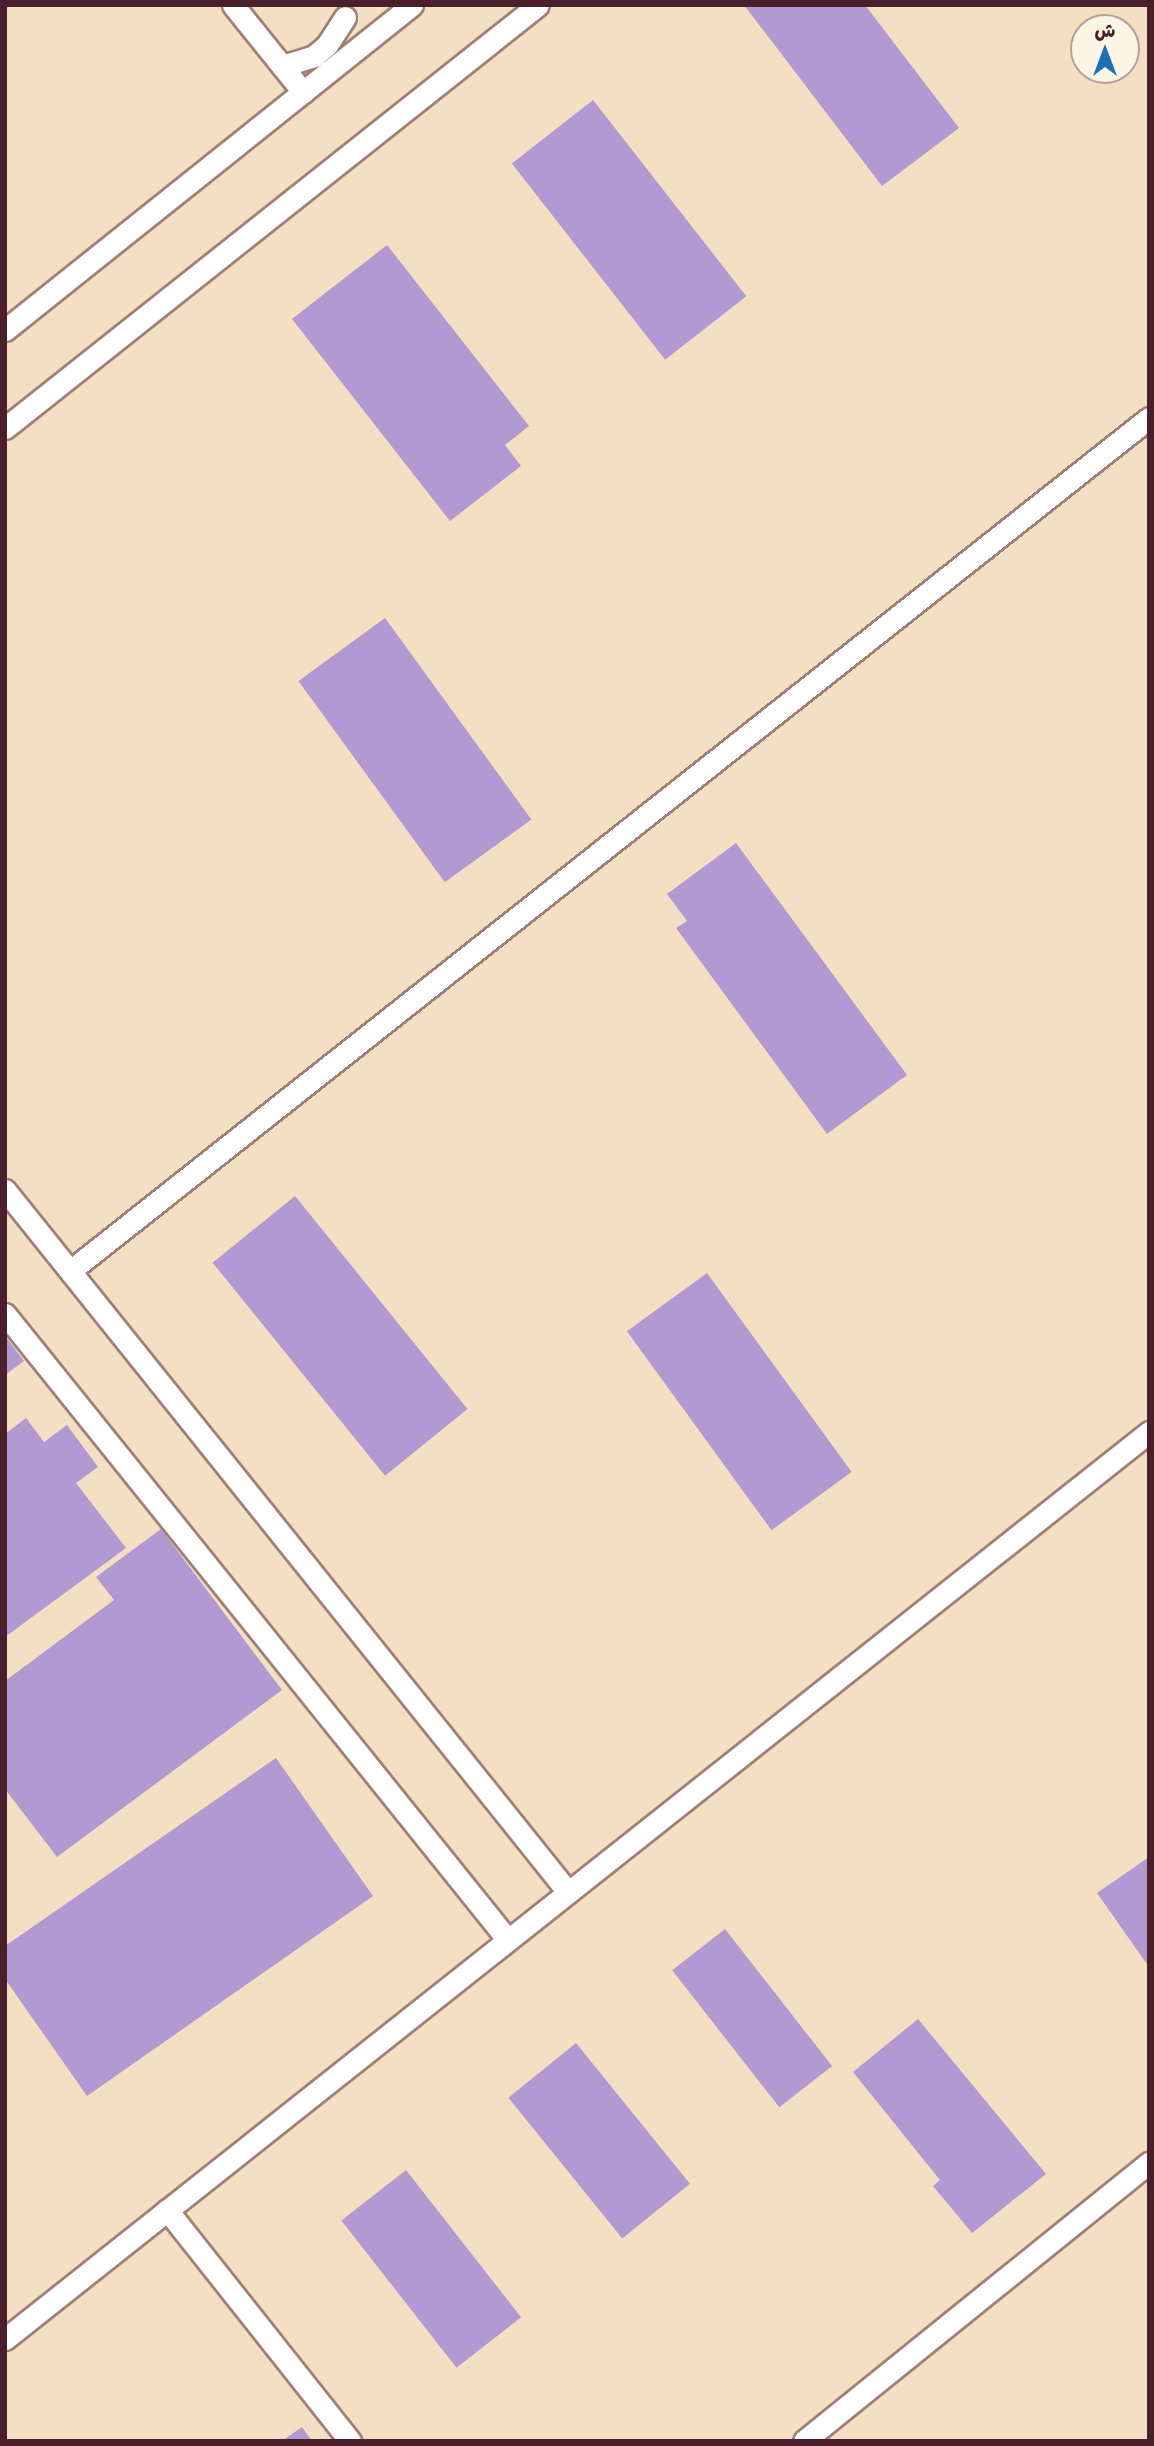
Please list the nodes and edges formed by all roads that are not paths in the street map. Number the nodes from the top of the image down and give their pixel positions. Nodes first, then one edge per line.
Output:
1 (233, 5) edge
2 (411, 5) edge
3 (538, 5) edge
4 (341, 11) edge
5 (366, 42) junction
6 (282, 66) junction
7 (303, 92) junction
8 (5, 330) edge
9 (1149, 418) edge
10 (5, 428) edge
11 (5, 1190) edge
12 (70, 1271) junction
13 (5, 1314) edge
14 (1149, 1432) edge
15 (568, 1892) junction
16 (508, 1940) junction
17 (1149, 2164) edge
18 (167, 2210) junction
19 (5, 2339) edge
20 (350, 2441) edge
21 (804, 2441) edge

1 - 6 lane
2 - 5 lane
3 - 10 lane
4 - 5 lane
4 - 6 lane
5 - 7 lane
6 - 7 lane
7 - 8 lane
9 - 12 lane
11 - 12 lane
12 - 15 lane
13 - 16 lane
14 - 15 lane
15 - 16 lane
16 - 18 lane
17 - 21 lane
18 - 19 lane
18 - 20 lane

